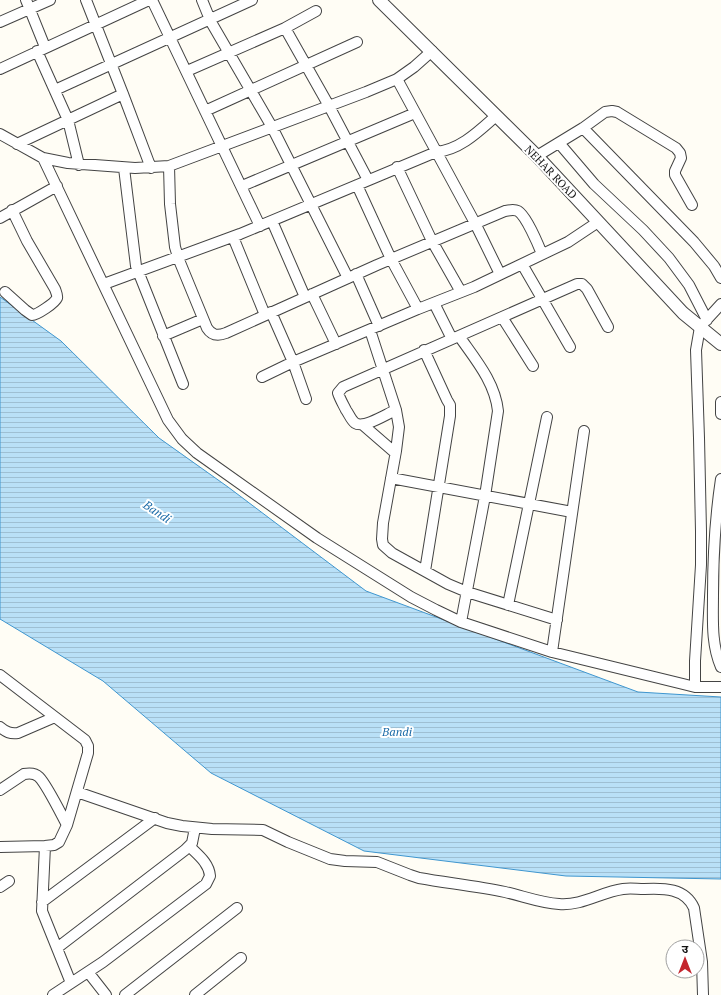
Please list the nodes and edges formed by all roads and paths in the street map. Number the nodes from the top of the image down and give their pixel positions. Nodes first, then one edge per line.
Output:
1 (50, 0) edge
2 (86, 0) edge
3 (149, 0) edge
4 (152, 0) edge
5 (202, 0) edge
6 (252, 0) edge
7 (379, 0) edge
8 (28, 5) edge
9 (316, 11) dead end
10 (210, 19) junction
11 (0, 22) edge
12 (95, 24) junction
13 (285, 28) junction
14 (170, 37) junction
15 (357, 42) dead end
16 (41, 49) junction
17 (432, 51) junction
18 (229, 52) junction
19 (111, 64) junction
20 (307, 65) junction
21 (0, 69) edge
22 (187, 71) junction
23 (396, 79) junction
24 (55, 90) junction
25 (251, 91) junction
26 (124, 94) junction
27 (329, 106) junction
28 (206, 110) junction
29 (415, 113) junction
30 (496, 116) junction
31 (68, 120) junction
32 (272, 127) junction
33 (583, 128) junction
34 (0, 134) edge
35 (347, 140) junction
36 (559, 143) junction
37 (17, 144) junction
38 (222, 146) junction
39 (436, 152) junction
40 (537, 156) junction
41 (43, 158) junction
42 (80, 164) junction
43 (169, 166) junction
44 (291, 166) junction
45 (398, 167) junction
46 (124, 168) junction
47 (151, 168) junction
48 (368, 180) junction
49 (356, 185) junction
50 (57, 186) junction
51 (242, 186) junction
52 (311, 204) junction
53 (692, 205) dead end
54 (12, 210) junction
55 (0, 218) edge
56 (272, 221) junction
57 (598, 222) junction
58 (475, 223) junction
59 (260, 226) junction
60 (233, 237) junction
61 (432, 241) junction
62 (542, 254) junction
63 (178, 258) junction
64 (391, 258) junction
65 (522, 264) junction
66 (138, 271) junction
67 (500, 274) junction
68 (352, 276) junction
69 (721, 278) edge
70 (104, 284) junction
71 (5, 292) dead end
72 (461, 292) junction
73 (308, 296) junction
74 (542, 300) junction
75 (434, 303) junction
76 (721, 304) edge
77 (418, 309) junction
78 (268, 314) junction
79 (502, 317) junction
80 (203, 319) junction
81 (703, 323) junction
82 (608, 327) dead end
83 (375, 328) junction
84 (163, 336) junction
85 (456, 337) junction
86 (336, 344) junction
87 (721, 344) edge
88 (570, 347) dead end
89 (424, 350) junction
90 (293, 362) junction
91 (533, 366) dead end
92 (383, 368) junction
93 (262, 377) dead end
94 (183, 384) dead end
95 (306, 399) dead end
96 (721, 402) edge
97 (396, 410) junction
98 (721, 414) edge
99 (547, 417) dead end
100 (363, 425) junction
101 (584, 431) dead end
102 (396, 451) junction
103 (391, 478) junction
104 (721, 479) edge
105 (439, 487) junction
106 (485, 496) junction
107 (528, 504) junction
108 (572, 512) junction
109 (718, 515) edge
110 (425, 571) junction
111 (467, 592) junction
112 (508, 605) junction
113 (557, 620) junction
114 (461, 622) junction
115 (552, 652) junction
116 (721, 667) edge
117 (0, 675) edge
118 (695, 687) junction
119 (721, 687) edge
120 (55, 716) junction
121 (2, 732) edge
122 (0, 790) edge
123 (77, 792) junction
124 (154, 818) junction
125 (67, 825) junction
126 (195, 828) junction
127 (45, 846) junction
128 (189, 846) junction
129 (0, 847) edge
130 (42, 902) junction
131 (237, 908) dead end
132 (57, 948) junction
133 (241, 958) dead end
134 (88, 972) junction
135 (71, 983) junction
136 (53, 995) edge
137 (106, 995) edge
138 (125, 995) edge
139 (195, 995) edge
140 (703, 995) edge

1 - 8 street
2 - 12 street
3 - 12 street
4 - 14 street
5 - 10 street
6 - 10 street
7 - 17 street, NEHAR ROAD
8 - 11 street
8 - 16 street
9 - 13 street
10 - 14 street
10 - 18 street
12 - 16 street
12 - 19 street
13 - 18 street
13 - 20 street
14 - 19 street
14 - 22 street
15 - 20 street
16 - 21 street
16 - 24 street
17 - 23 street
17 - 30 street, NEHAR ROAD
18 - 22 street
18 - 25 street
19 - 24 street
19 - 26 street
20 - 25 street
20 - 27 street
22 - 28 street
23 - 27 street
23 - 29 street
24 - 31 street
25 - 28 street
25 - 32 street
26 - 31 street
26 - 47 street
27 - 32 street
27 - 35 street
28 - 38 street
29 - 35 street
29 - 39 street
30 - 39 street
30 - 40 street, NEHAR ROAD
31 - 37 street
31 - 42 street
32 - 38 street
32 - 44 street
33 - 36 street
33 - 53 street
33 - 69 street
34 - 37 street
35 - 44 street
35 - 48 street
36 - 40 street
36 - 81 street
37 - 41 street
38 - 43 street
38 - 51 street
39 - 45 street
39 - 58 street
40 - 57 street, NEHAR ROAD
41 - 42 street
41 - 50 street
42 - 46 street
43 - 47 street
43 - 63 street
44 - 51 street
44 - 52 street
45 - 48 street
45 - 61 street
46 - 47 street
46 - 66 street
48 - 49 street
49 - 52 street
49 - 64 street
50 - 54 street
50 - 70 street
51 - 59 street
52 - 56 street
52 - 68 street
54 - 55 street
54 - 71 street
56 - 59 street
56 - 73 street
57 - 62 street
57 - 81 street, NEHAR ROAD
58 - 61 street
58 - 62 street
58 - 67 street
59 - 60 street
60 - 63 street
60 - 78 street
61 - 64 street
61 - 72 street
62 - 65 street
63 - 66 street
63 - 80 street
64 - 68 street
64 - 77 street
65 - 67 street
65 - 74 street
66 - 70 street
66 - 84 street
67 - 72 street
68 - 73 street
68 - 83 street
70 - 114 street
72 - 75 street
73 - 78 street
73 - 86 street
74 - 79 street
74 - 82 street
74 - 88 street
75 - 77 street
75 - 85 street
76 - 81 street
77 - 83 street
78 - 80 street
78 - 90 street
79 - 85 street
79 - 91 street
80 - 84 street
81 - 87 street, NEHAR ROAD
81 - 118 street
83 - 86 street
83 - 92 street
84 - 94 street
85 - 89 street
85 - 106 street
86 - 90 street
89 - 92 street
89 - 105 street
90 - 93 street
90 - 95 street
92 - 97 street
92 - 100 street
96 - 98 street
97 - 100 street
97 - 102 street
99 - 107 street
100 - 102 street
101 - 108 street
102 - 103 street
103 - 105 street
103 - 110 street
104 - 109 street
105 - 106 street
105 - 110 street
106 - 107 street
106 - 111 street
107 - 108 street
107 - 112 street
108 - 113 street
109 - 116 street
110 - 111 street
111 - 112 street
111 - 114 street
112 - 113 street
113 - 115 street
114 - 115 street
115 - 118 street
117 - 120 street
118 - 119 street
120 - 121 street
120 - 123 street
122 - 125 street
123 - 124 street
123 - 125 street
124 - 126 street
124 - 130 street
125 - 127 street
126 - 128 street
126 - 140 street
127 - 129 street
127 - 130 street
128 - 132 street
128 - 134 street
130 - 132 street
131 - 138 street
132 - 135 street
133 - 139 street
134 - 135 street
134 - 137 street
135 - 136 street

